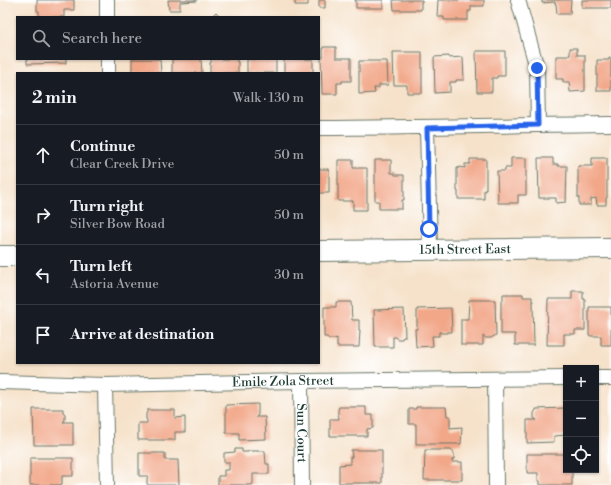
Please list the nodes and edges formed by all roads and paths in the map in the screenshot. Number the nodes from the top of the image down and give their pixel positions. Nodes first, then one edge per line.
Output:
1 (107, 0) edge
2 (518, 0) edge
3 (107, 16) edge
4 (108, 60) edge
5 (108, 72) edge
6 (611, 124) edge
7 (538, 125) junction
8 (320, 128) edge
9 (427, 128) junction
10 (611, 248) edge
11 (430, 249) junction
12 (320, 251) edge
13 (0, 256) edge
14 (16, 256) edge
15 (563, 378) edge
16 (599, 378) edge
17 (611, 378) edge
18 (495, 379) junction
19 (301, 381) junction
20 (0, 382) edge
21 (105, 385) junction
22 (107, 485) edge
23 (302, 485) edge
24 (496, 485) edge

1 - 3 street
2 - 7 street
4 - 5 street
6 - 7 street
7 - 9 street
8 - 9 street
9 - 11 street
10 - 11 street, 15th Street East
11 - 12 street, 15th Street East
13 - 14 street
15 - 18 street, Emile Zola Street
16 - 17 street
18 - 19 street, Emile Zola Street
18 - 24 street
19 - 21 street, Emile Zola Street
19 - 23 street, Sun Court
20 - 21 street, Emile Zola Street
21 - 22 street

